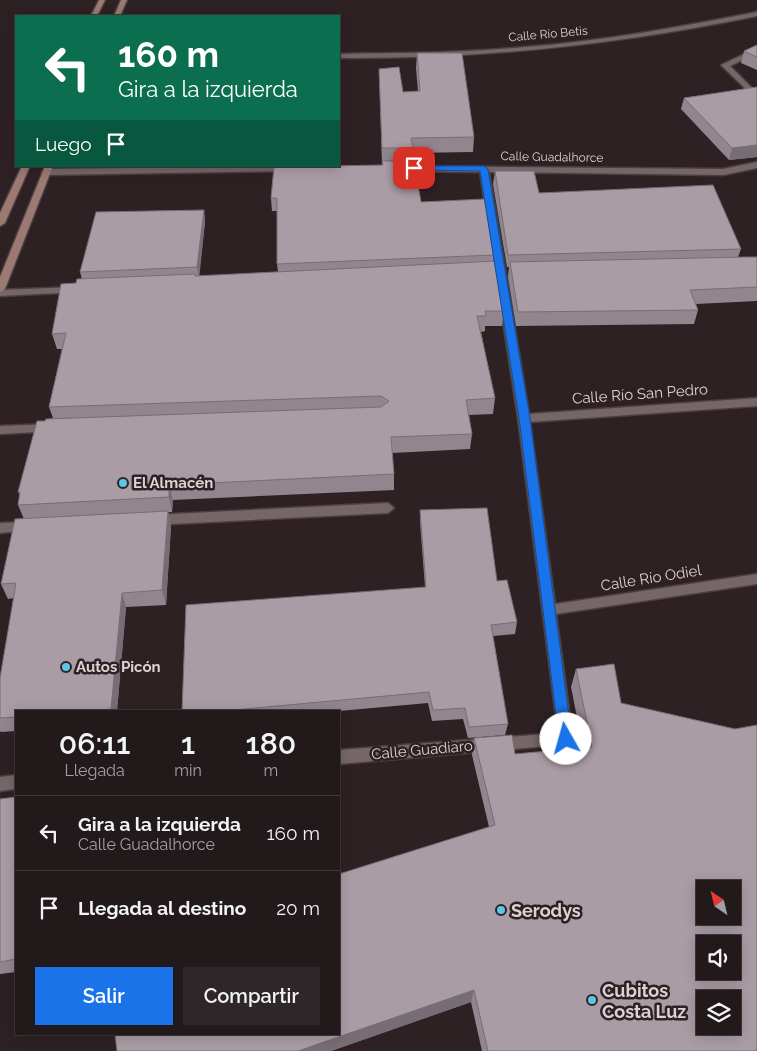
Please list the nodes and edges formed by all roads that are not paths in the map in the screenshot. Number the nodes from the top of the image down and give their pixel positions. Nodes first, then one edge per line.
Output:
1 (102, 0) edge
2 (124, 0) edge
3 (757, 14) edge
4 (94, 15) edge
5 (117, 15) edge
6 (757, 50) edge
7 (340, 56) edge
8 (757, 98) edge
9 (757, 165) edge
10 (26, 167) edge
11 (384, 168) edge
12 (48, 169) edge
13 (295, 169) edge
14 (484, 169) junction
15 (0, 223) edge
16 (0, 289) edge
17 (88, 289) edge
18 (0, 293) edge
19 (757, 402) edge
20 (524, 418) junction
21 (59, 428) edge
22 (0, 430) edge
23 (388, 508) dead end
24 (139, 521) edge
25 (40, 526) edge
26 (0, 528) edge
27 (757, 579) edge
28 (549, 610) junction
29 (340, 757) edge
30 (15, 782) edge
31 (0, 784) edge

1 - 4 main road
2 - 5 main road
3 - 7 street, Calle Río Betis
6 - 8 street
9 - 14 street, Calle Guadalhorce
10 - 15 main road
11 - 14 street, Calle Guadalhorce
12 - 13 street
12 - 16 main road
14 - 20 street
17 - 18 street
19 - 20 street, Calle Río San Pedro
20 - 28 street
21 - 22 street
23 - 24 street
25 - 26 street
27 - 28 street, Calle Río Odiel
28 - 29 street, Calle Guadiaro
30 - 31 street

